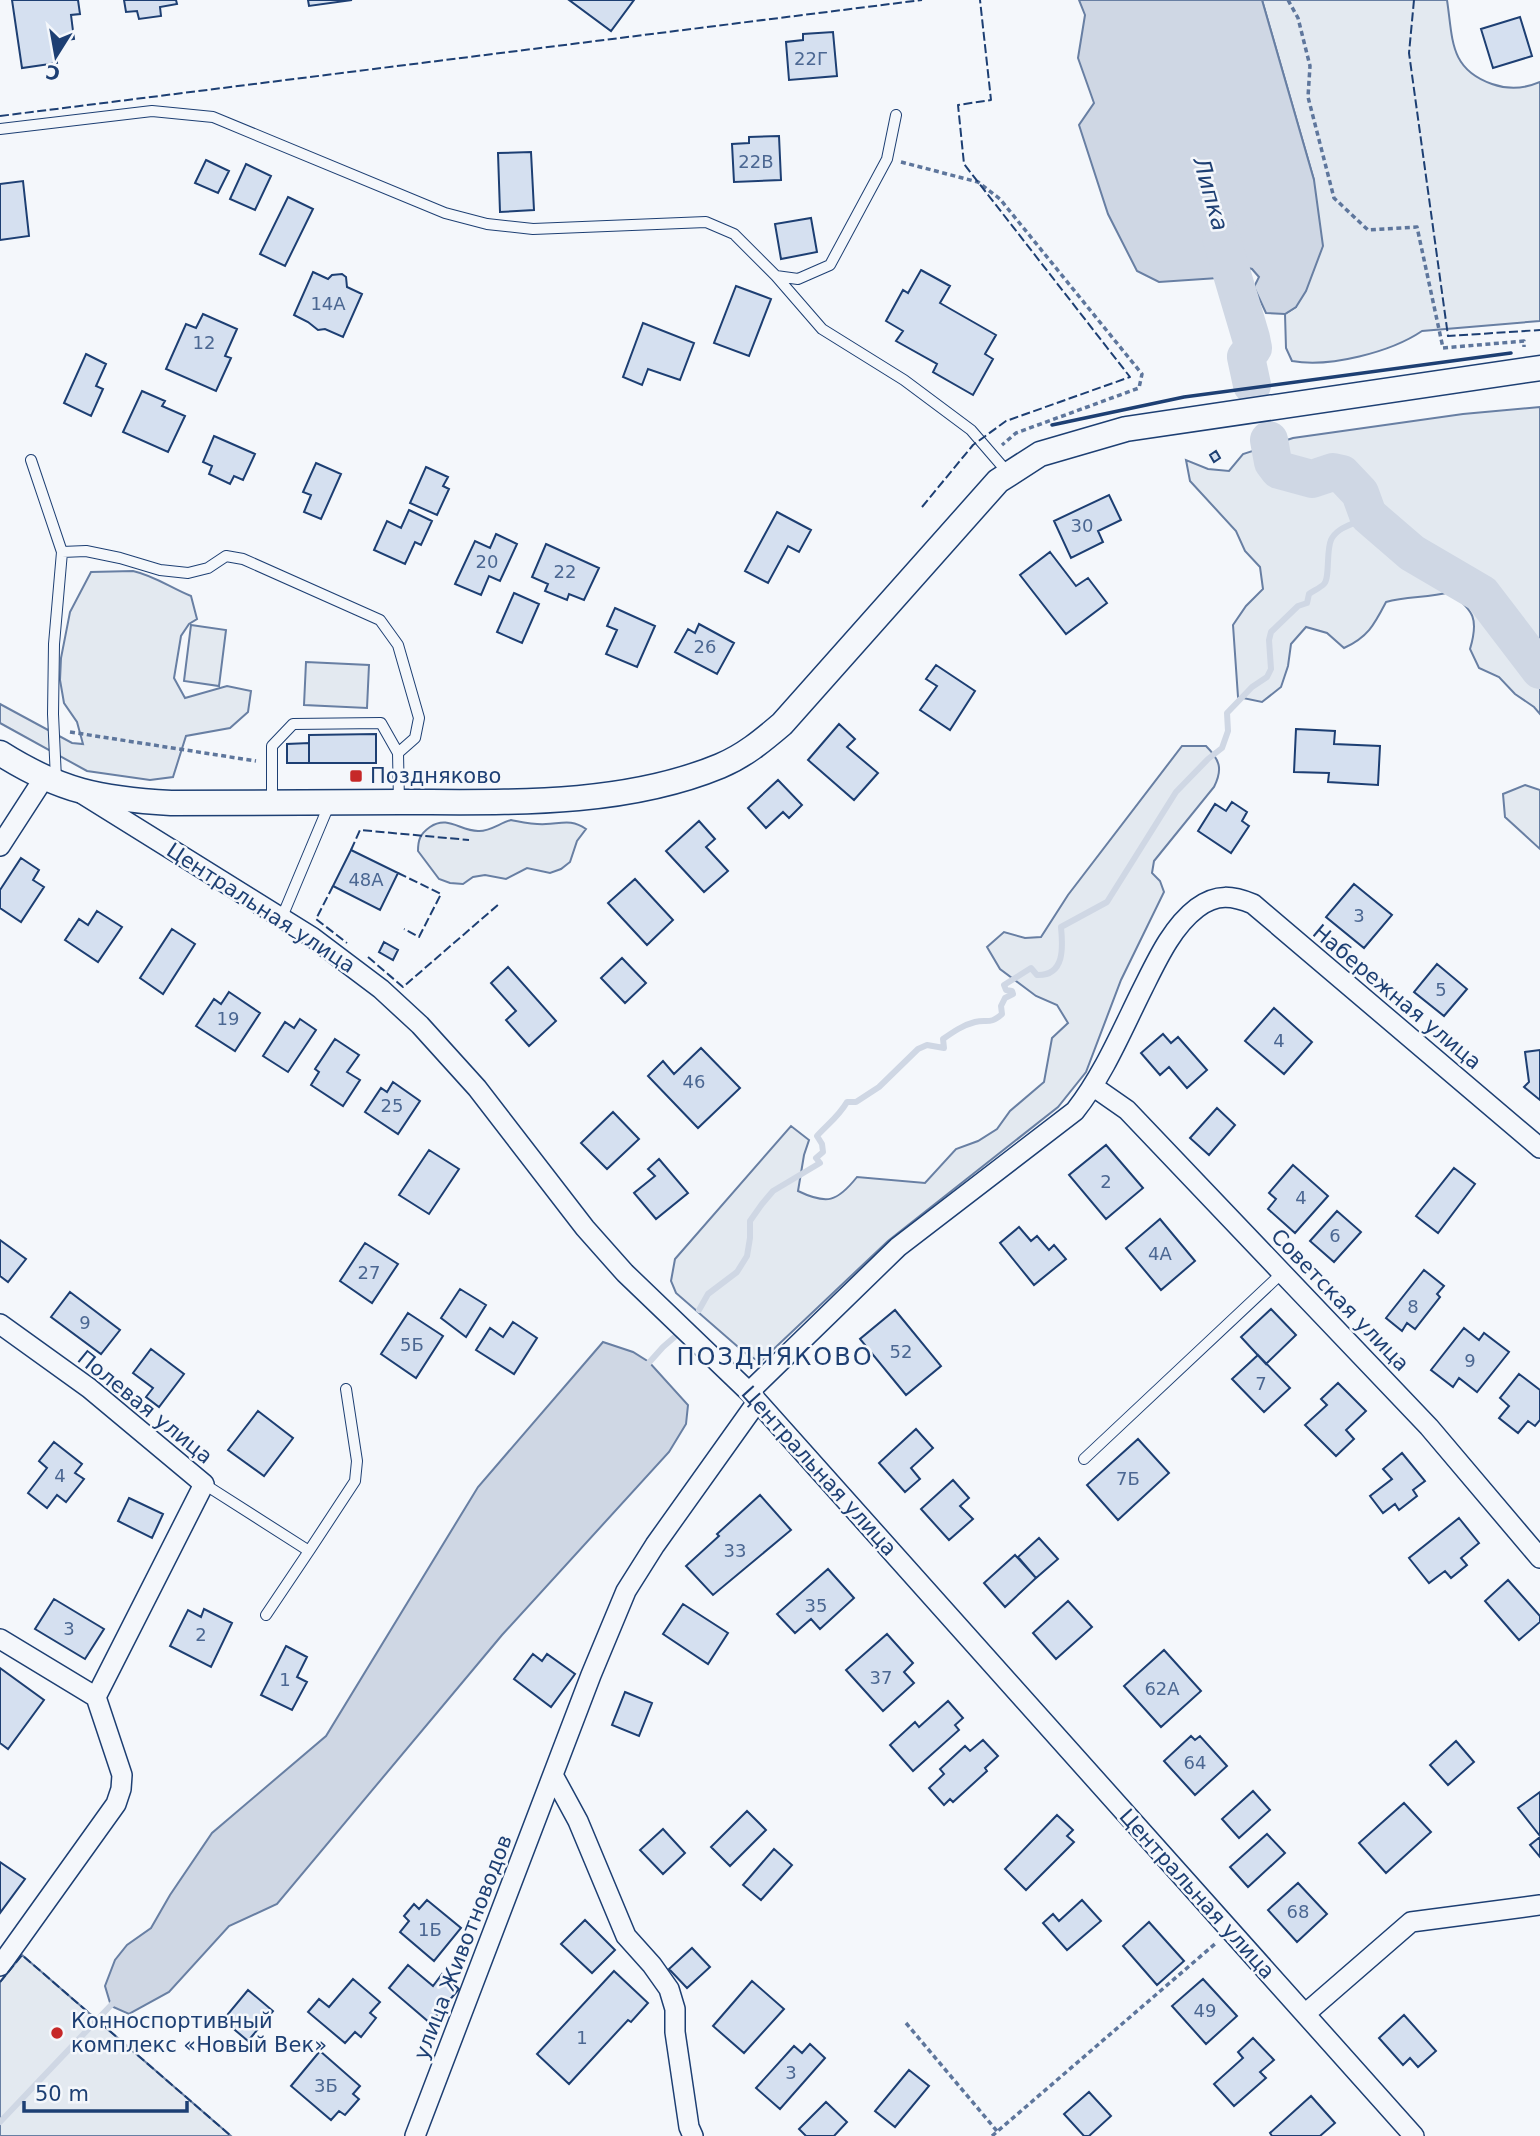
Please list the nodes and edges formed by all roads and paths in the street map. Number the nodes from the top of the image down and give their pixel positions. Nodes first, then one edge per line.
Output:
1 (1288, 0) edge
2 (896, 115) dead end
3 (0, 129) edge
4 (887, 159) junction
5 (776, 276) junction
6 (1532, 370) edge
7 (992, 454) junction
8 (31, 460) dead end
9 (1009, 474) junction
10 (62, 552) junction
11 (53, 730) junction
12 (0, 753) edge
13 (398, 753) junction
14 (272, 764) junction
15 (60, 784) junction
16 (399, 802) junction
17 (272, 803) junction
18 (330, 803) junction
19 (0, 846) edge
20 (1217, 898) joint
21 (282, 917) junction
22 (1094, 1087) junction
23 (1540, 1148) edge
24 (1282, 1273) junction
25 (0, 1324) edge
26 (346, 1389) dead end
27 (753, 1397) junction
28 (1084, 1459) dead end
29 (204, 1484) junction
30 (309, 1551) junction
31 (1540, 1558) edge
32 (266, 1615) dead end
33 (0, 1639) edge
34 (96, 1696) junction
35 (553, 1774) junction
36 (1540, 1905) edge
37 (1229, 1930) junction
38 (0, 1966) edge
39 (1305, 2014) junction
40 (906, 2023) dead end
41 (997, 2131) junction
42 (689, 2133) edge
43 (415, 2136) edge
44 (992, 2136) edge
45 (1414, 2136) edge

1 - 6 path
2 - 4 lane
3 - 5 lane
4 - 5 lane
4 - 7 path
5 - 7 lane
6 - 9 street
7 - 9 lane
8 - 10 lane
9 - 16 street
10 - 11 lane
10 - 13 lane
11 - 14 path
11 - 15 lane
12 - 15 street, Центральная улица
13 - 14 lane
13 - 16 lane
14 - 17 lane
15 - 17 street
15 - 19 street
15 - 21 street, Центральная улица
16 - 18 street
17 - 18 street
18 - 21 lane
20 - 22 street, улица Животноводов
20 - 23 street, Набережная улица
21 - 27 street, Центральная улица
22 - 24 street, Советская улица
22 - 27 street, улица Животноводов
24 - 28 lane
24 - 31 street, Советская улица
25 - 29 street, Полевая улица
26 - 30 lane
27 - 35 street, улица Животноводов
27 - 37 street, Центральная улица
29 - 30 lane
29 - 34 street, Полевая улица
30 - 32 lane
33 - 34 street
34 - 38 street
35 - 42 street
35 - 43 street, улица Животноводов
36 - 39 street
37 - 39 street, Центральная улица
37 - 41 path
39 - 45 street, Центральная улица
40 - 41 path
41 - 44 path

